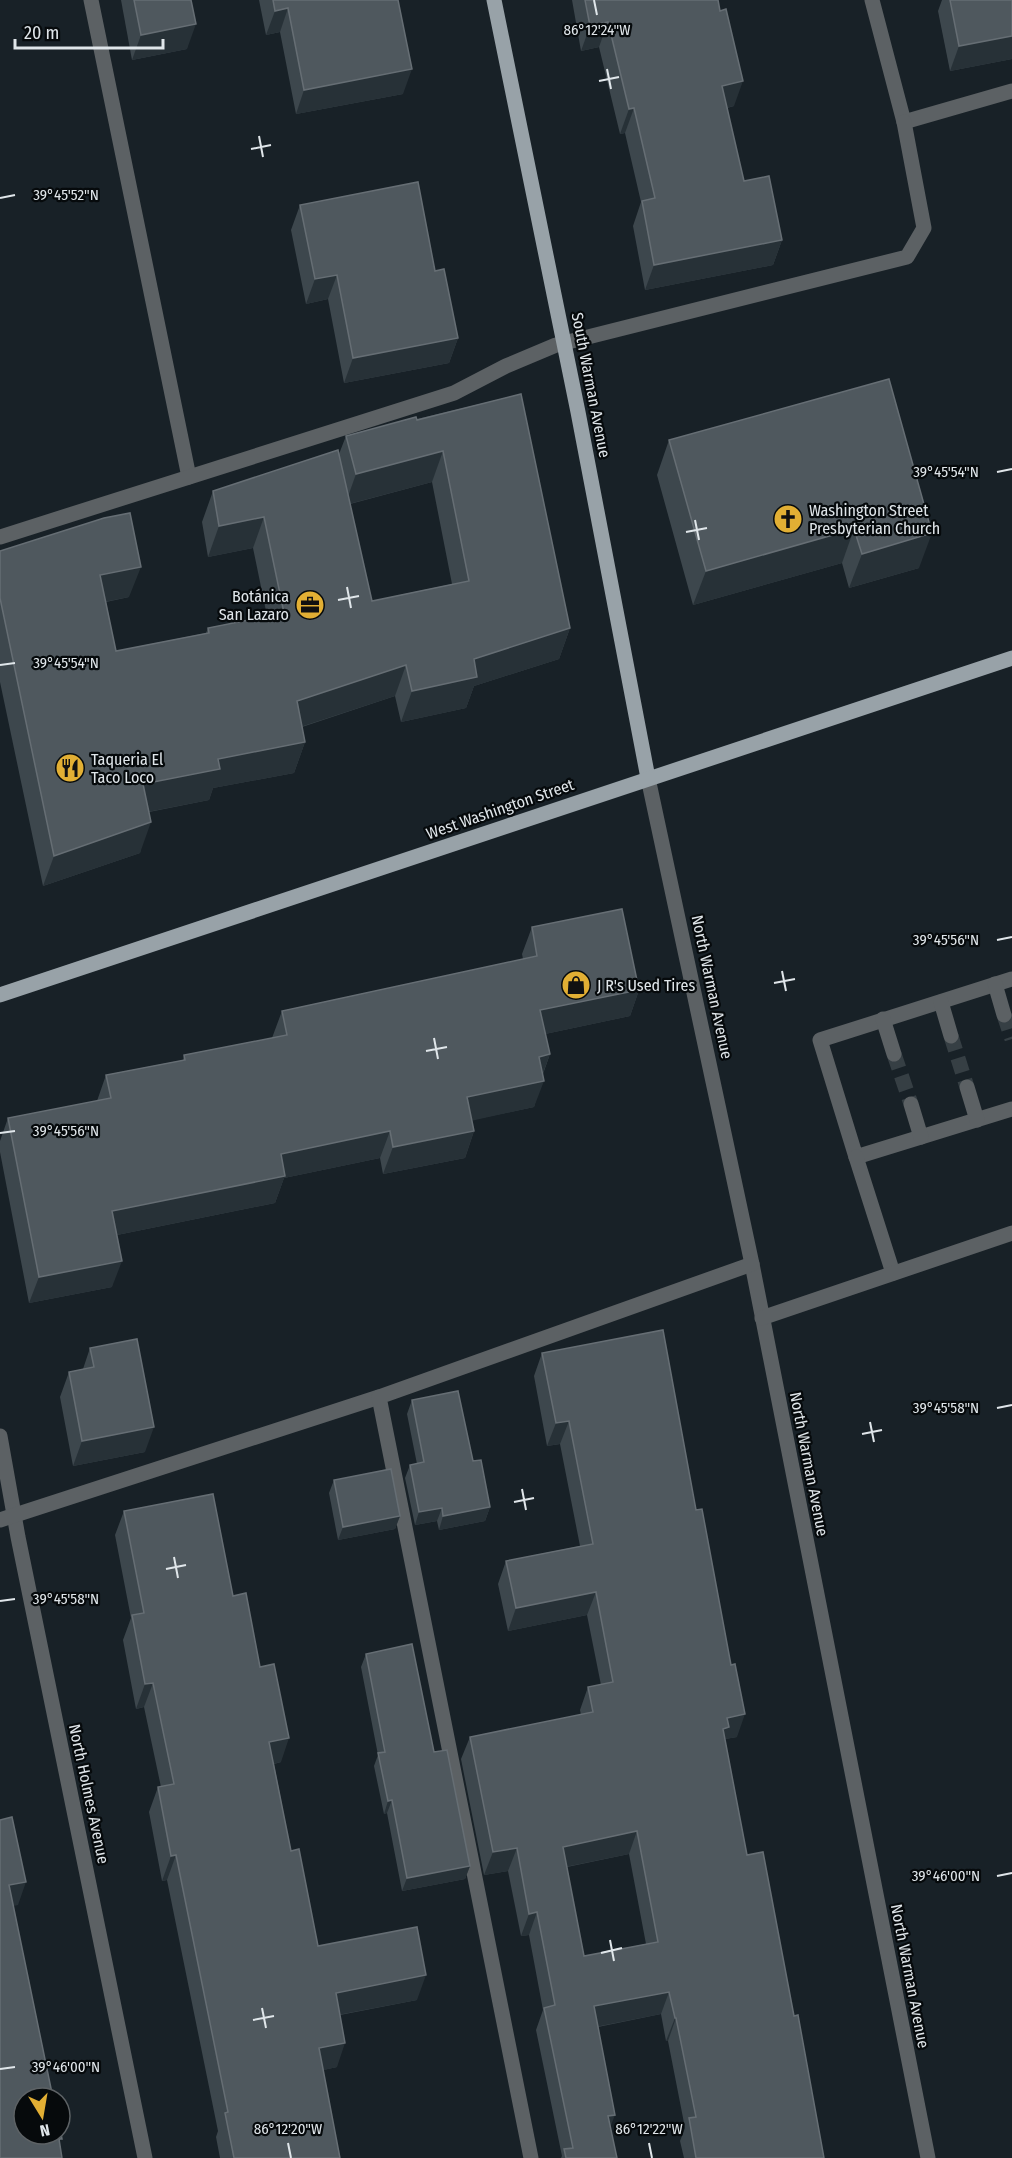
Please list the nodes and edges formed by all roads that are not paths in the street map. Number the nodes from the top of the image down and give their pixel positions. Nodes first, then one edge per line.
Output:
1 (92, 0) edge
2 (494, 0) edge
3 (872, 0) edge
4 (1012, 91) edge
5 (904, 122) junction
6 (564, 344) junction
7 (189, 477) junction
8 (0, 537) edge
9 (1012, 658) edge
10 (648, 778) junction
11 (1012, 979) edge
12 (995, 984) junction
13 (0, 995) edge
14 (941, 1002) junction
15 (1004, 1015) tunnel mouth
16 (883, 1019) junction
17 (951, 1036) tunnel mouth
18 (894, 1053) tunnel mouth
19 (967, 1087) tunnel mouth
20 (911, 1104) tunnel mouth
21 (1012, 1109) edge
22 (977, 1120) junction
23 (921, 1137) junction
24 (856, 1157) junction
25 (1012, 1233) edge
26 (752, 1264) junction
27 (893, 1273) junction
28 (762, 1318) junction
29 (379, 1397) junction
30 (0, 1436) edge
31 (7, 1518) edge
32 (145, 2158) edge
33 (531, 2158) edge
34 (928, 2158) edge

1 - 7 street
2 - 6 main road, South Warman Avenue
3 - 5 street
4 - 5 street
5 - 6 street
6 - 7 street
6 - 10 main road, South Warman Avenue
7 - 8 street
9 - 10 main road, West Washington Street
10 - 13 main road, West Washington Street
10 - 26 street, North Warman Avenue
11 - 12 street
12 - 14 street
12 - 15 street
14 - 16 street
14 - 17 street
16 - 18 street
16 - 24 street
19 - 22 street
20 - 23 street
21 - 22 street
22 - 23 street
23 - 24 street
24 - 27 street
25 - 27 street
26 - 28 street, North Warman Avenue
26 - 29 street
27 - 28 street
28 - 34 street, North Warman Avenue
29 - 31 street
29 - 33 street
30 - 31 street, North Holmes Avenue
31 - 32 street, North Holmes Avenue

